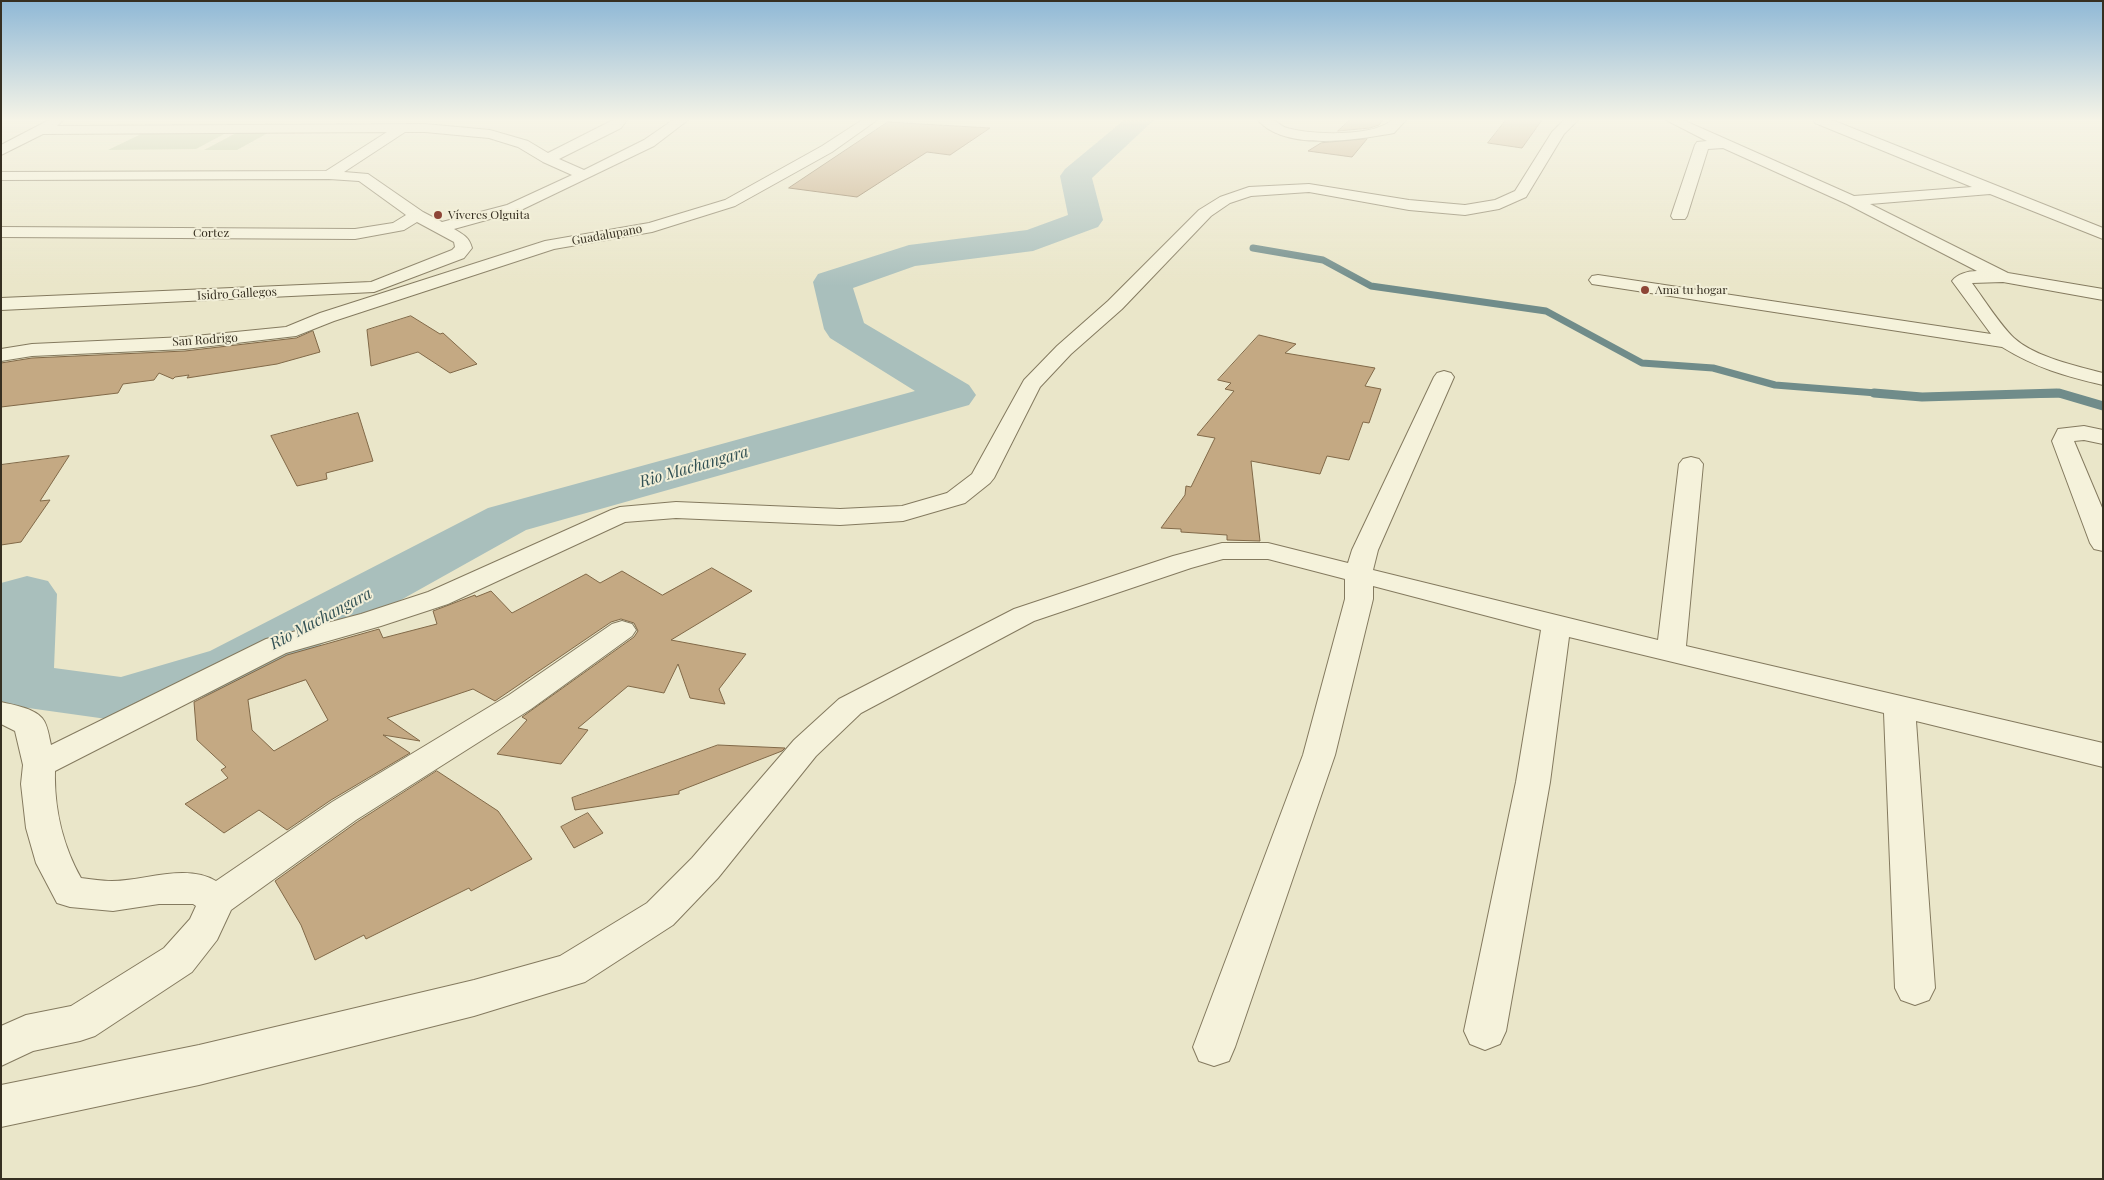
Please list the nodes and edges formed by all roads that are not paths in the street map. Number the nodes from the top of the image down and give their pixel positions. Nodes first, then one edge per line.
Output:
1 (308, 175) edge
2 (331, 175) edge
3 (584, 175) edge
4 (780, 175) edge
5 (1533, 175) edge
6 (1692, 175) edge
7 (1793, 175) edge
8 (1955, 175) edge
9 (1, 176) edge
10 (1991, 190) junction
11 (1852, 201) junction
12 (417, 215) junction
13 (1679, 216) dead end
14 (440, 228) junction
15 (1, 232) edge
16 (2103, 234) edge
17 (2003, 277) junction
18 (1598, 280) dead end
19 (374, 287) junction
20 (2103, 295) edge
21 (1, 304) edge
22 (327, 317) junction
23 (2007, 342) junction
24 (1, 355) edge
25 (1444, 377) dead end
26 (2103, 379) edge
27 (2103, 437) edge
28 (1690, 464) dead end
29 (2103, 543) edge
30 (1359, 574) junction
31 (1556, 625) junction
32 (622, 630) dead end
33 (1671, 652) junction
34 (1899, 707) junction
35 (1, 712) edge
36 (2103, 755) edge
37 (39, 765) junction
38 (217, 900) junction
39 (1915, 988) dead end
40 (1485, 1031) dead end
41 (1, 1047) edge
42 (1214, 1047) dead end
43 (1, 1106) edge

1 - 9 street
2 - 12 street
3 - 14 street
4 - 22 street, Guadalupano
5 - 37 street
6 - 13 street
7 - 11 street
8 - 10 street
10 - 11 street
10 - 16 street
11 - 17 street
12 - 14 street
12 - 15 street, Cortez
14 - 19 street, Isidro Gallegos
17 - 20 street
17 - 23 street
18 - 23 street
19 - 21 street, Isidro Gallegos
19 - 22 street
22 - 24 street, San Rodrigo
23 - 26 street
25 - 30 street
27 - 29 street
28 - 33 street
30 - 31 street
30 - 42 street
30 - 43 street
31 - 33 street
31 - 40 street
32 - 38 street
33 - 34 street
34 - 36 street
34 - 39 street
35 - 37 street
37 - 38 street
38 - 41 street

